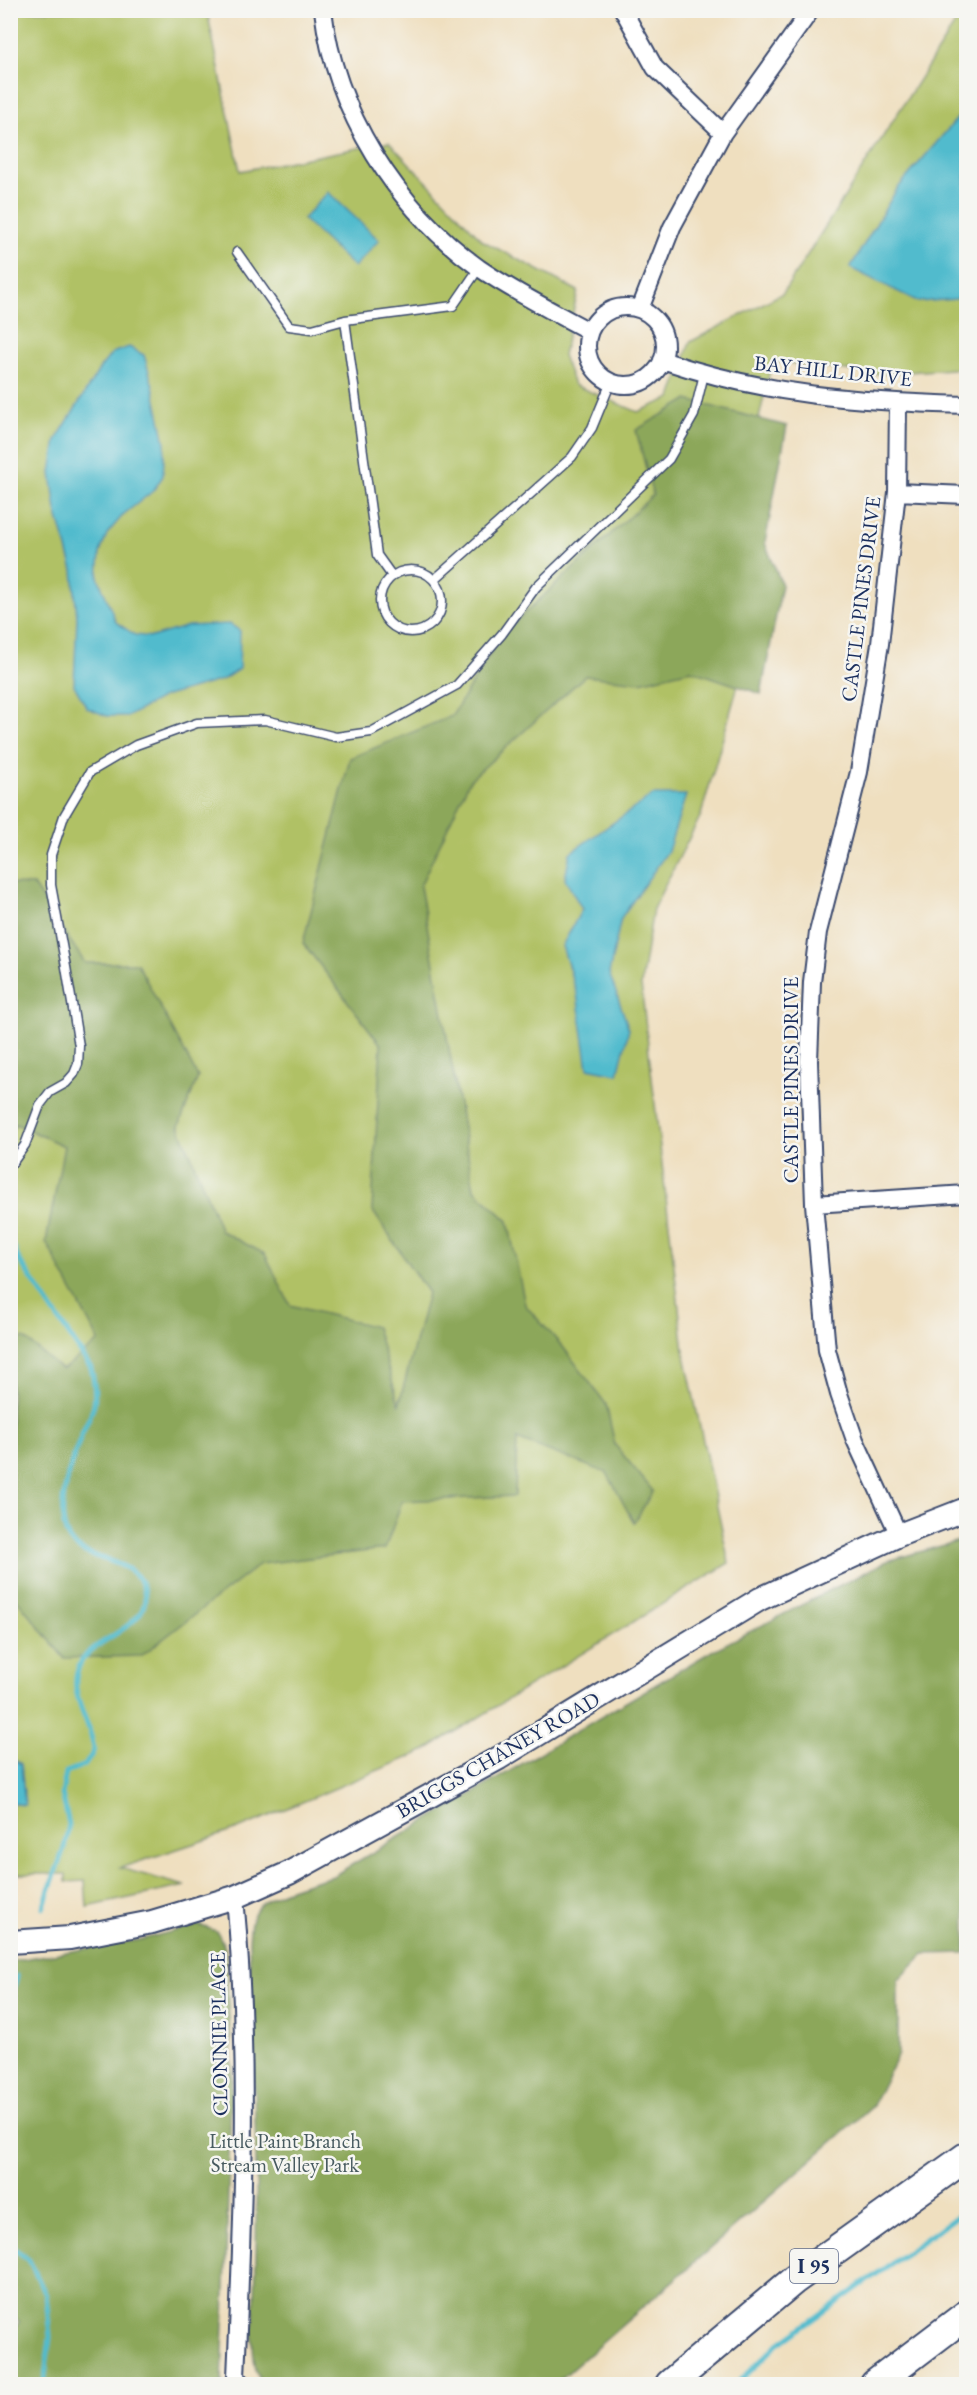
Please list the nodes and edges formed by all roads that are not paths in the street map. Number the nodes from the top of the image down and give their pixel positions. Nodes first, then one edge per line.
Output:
1 (323, 10) edge
2 (622, 10) edge
3 (811, 10) edge
4 (723, 133) junction
5 (237, 252) dead end
6 (479, 267) junction
7 (640, 309) junction
8 (345, 320) junction
9 (590, 331) junction
10 (662, 360) junction
11 (704, 374) junction
12 (611, 382) junction
13 (898, 403) junction
14 (966, 405) edge
15 (897, 492) junction
16 (966, 495) edge
17 (392, 576) junction
18 (434, 580) junction
19 (10, 1162) edge
20 (966, 1194) edge
21 (814, 1204) junction
22 (966, 1509) edge
23 (899, 1534) junction
24 (235, 1897) junction
25 (10, 1942) edge
26 (966, 2157) edge
27 (966, 2314) edge
28 (966, 2327) edge
29 (242, 2385) edge
30 (670, 2385) edge
31 (875, 2385) edge
32 (898, 2385) edge

1 - 6 street
2 - 4 street
3 - 4 street
4 - 7 street
5 - 8 lane
6 - 8 lane
6 - 9 street
7 - 9 street
7 - 10 street
8 - 17 lane
9 - 12 street
10 - 11 street, BAY HILL DRIVE
10 - 12 street
11 - 13 street, BAY HILL DRIVE
11 - 19 lane
12 - 18 lane
13 - 14 street, BAY HILL DRIVE
13 - 15 street, CASTLE PINES DRIVE
15 - 16 street
15 - 21 street, CASTLE PINES DRIVE
17 - 18 lane
17 - 18 lane
20 - 21 street
21 - 23 street, CASTLE PINES DRIVE
22 - 23 main road, BRIGGS CHANEY ROAD
23 - 24 main road, BRIGGS CHANEY ROAD
24 - 25 main road, BRIGGS CHANEY ROAD
24 - 29 street, CLONNIE PLACE
26 - 30 highway, I 95
27 - 31 highway
28 - 32 highway

